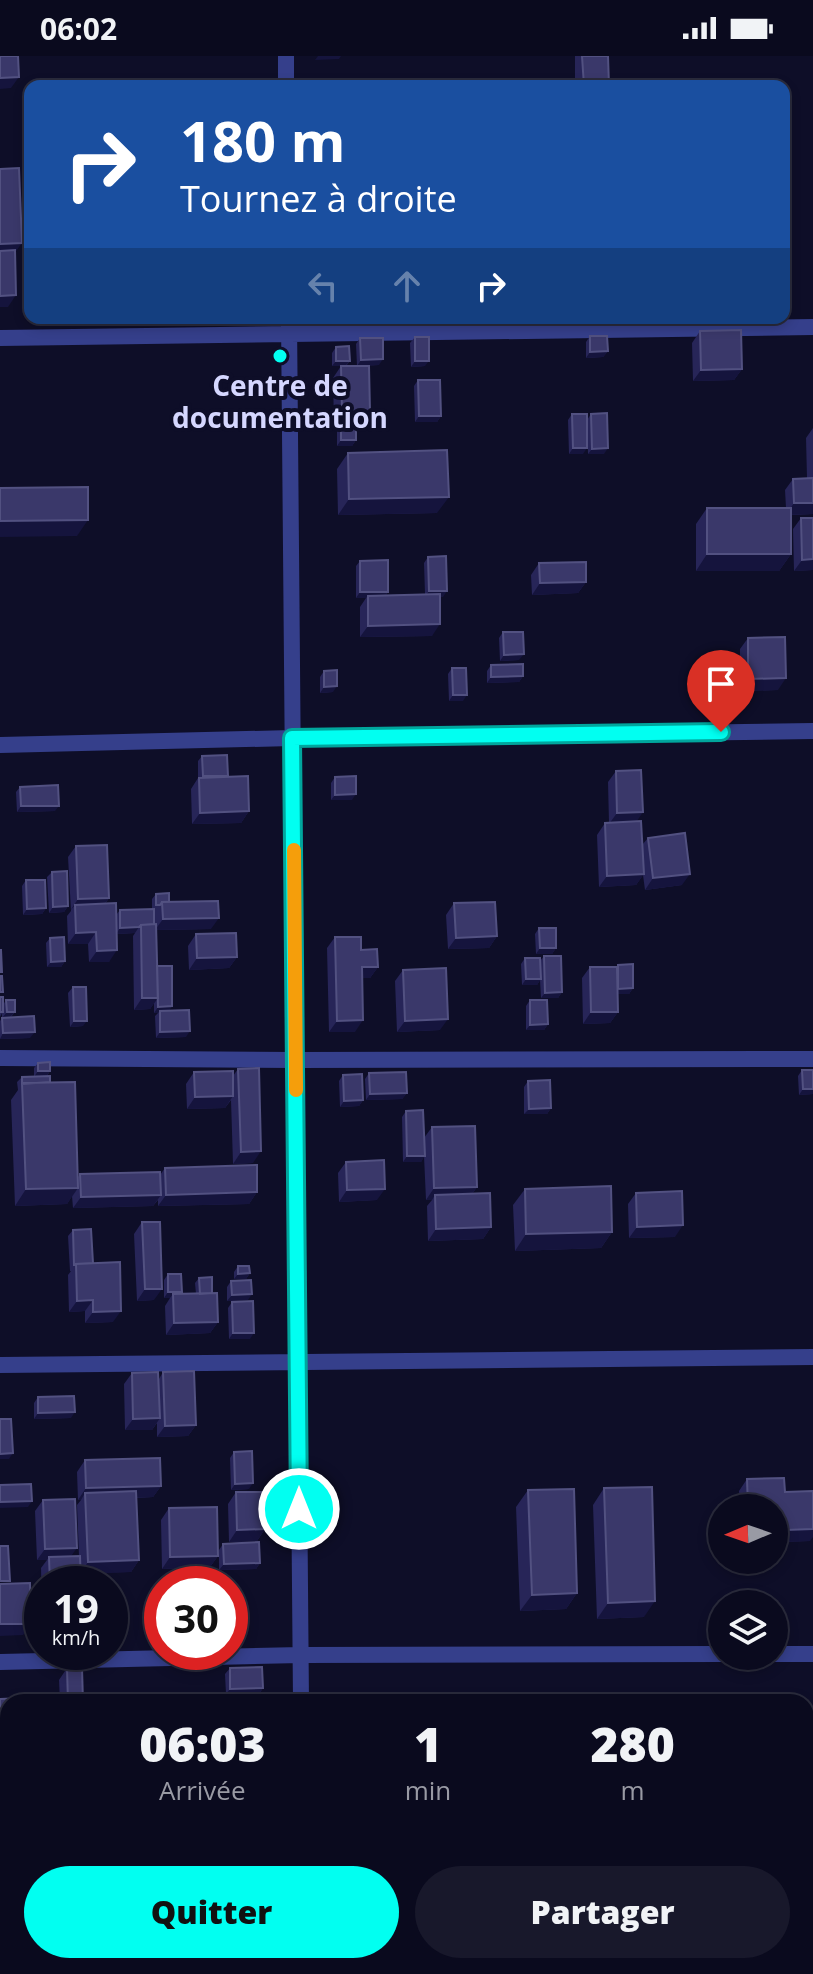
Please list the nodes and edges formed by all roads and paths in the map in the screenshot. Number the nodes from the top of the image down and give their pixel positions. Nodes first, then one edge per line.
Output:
1 (286, 56) edge
2 (286, 80) edge
3 (289, 326) edge
4 (813, 327) edge
5 (0, 338) edge
6 (813, 731) edge
7 (292, 738) junction
8 (0, 745) edge
9 (0, 1058) edge
10 (813, 1059) edge
11 (296, 1060) junction
12 (813, 1357) edge
13 (298, 1362) junction
14 (0, 1365) edge
15 (708, 1654) edge
16 (788, 1654) edge
17 (813, 1654) edge
18 (301, 1655) junction
19 (0, 1662) edge
20 (301, 1694) edge

1 - 2 street
3 - 4 street
3 - 5 street
3 - 7 street
6 - 7 street
7 - 8 street
7 - 11 street
9 - 11 street
10 - 11 street
11 - 13 street
12 - 13 street
13 - 14 street
13 - 18 street
15 - 18 street
16 - 17 street
18 - 19 street
18 - 20 street

